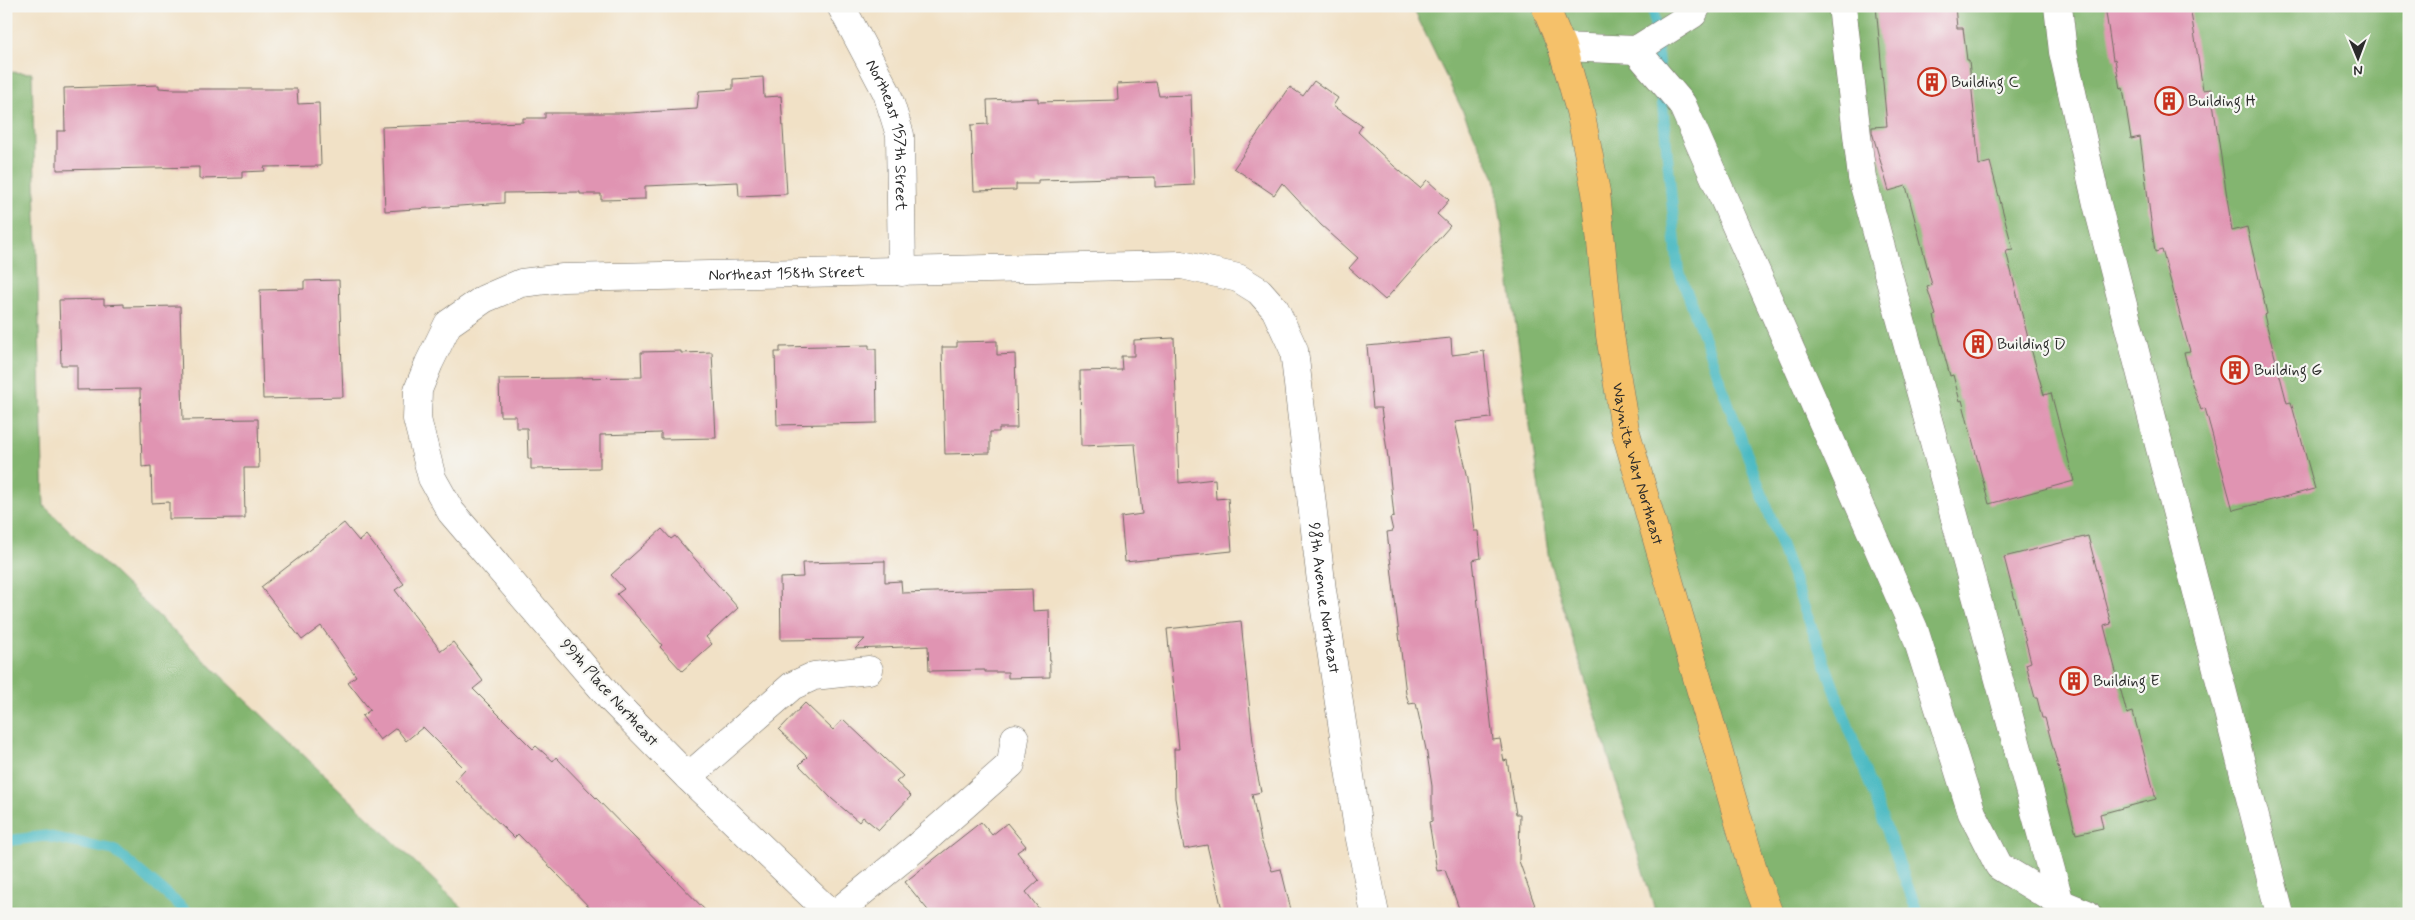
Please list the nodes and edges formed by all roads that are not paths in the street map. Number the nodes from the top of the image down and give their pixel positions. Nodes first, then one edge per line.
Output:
1 (841, 6) edge
2 (1545, 6) edge
3 (1697, 6) edge
4 (1842, 6) edge
5 (2058, 6) edge
6 (1562, 47) junction
7 (1636, 50) junction
8 (902, 272) junction
9 (1259, 291) joint
10 (423, 445) joint
11 (869, 670) dead end
12 (1015, 738) dead end
13 (688, 777) junction
14 (2060, 903) junction
15 (831, 914) edge
16 (835, 914) edge
17 (1375, 914) edge
18 (1769, 914) edge
19 (2088, 914) edge
20 (2280, 914) edge

1 - 8 street, Northeast 157th Street
2 - 6 main road, Waynita Way Northeast
3 - 7 street
4 - 14 street
5 - 20 street
6 - 7 street
6 - 18 main road, Waynita Way Northeast
7 - 14 street
8 - 9 street, Northeast 158th Street
8 - 10 street, Northeast 158th Street
9 - 17 street, 98th Avenue Northeast
10 - 13 street, 99th Place Northeast
11 - 13 street
12 - 16 street
13 - 15 street, 99th Place Northeast
14 - 19 street

